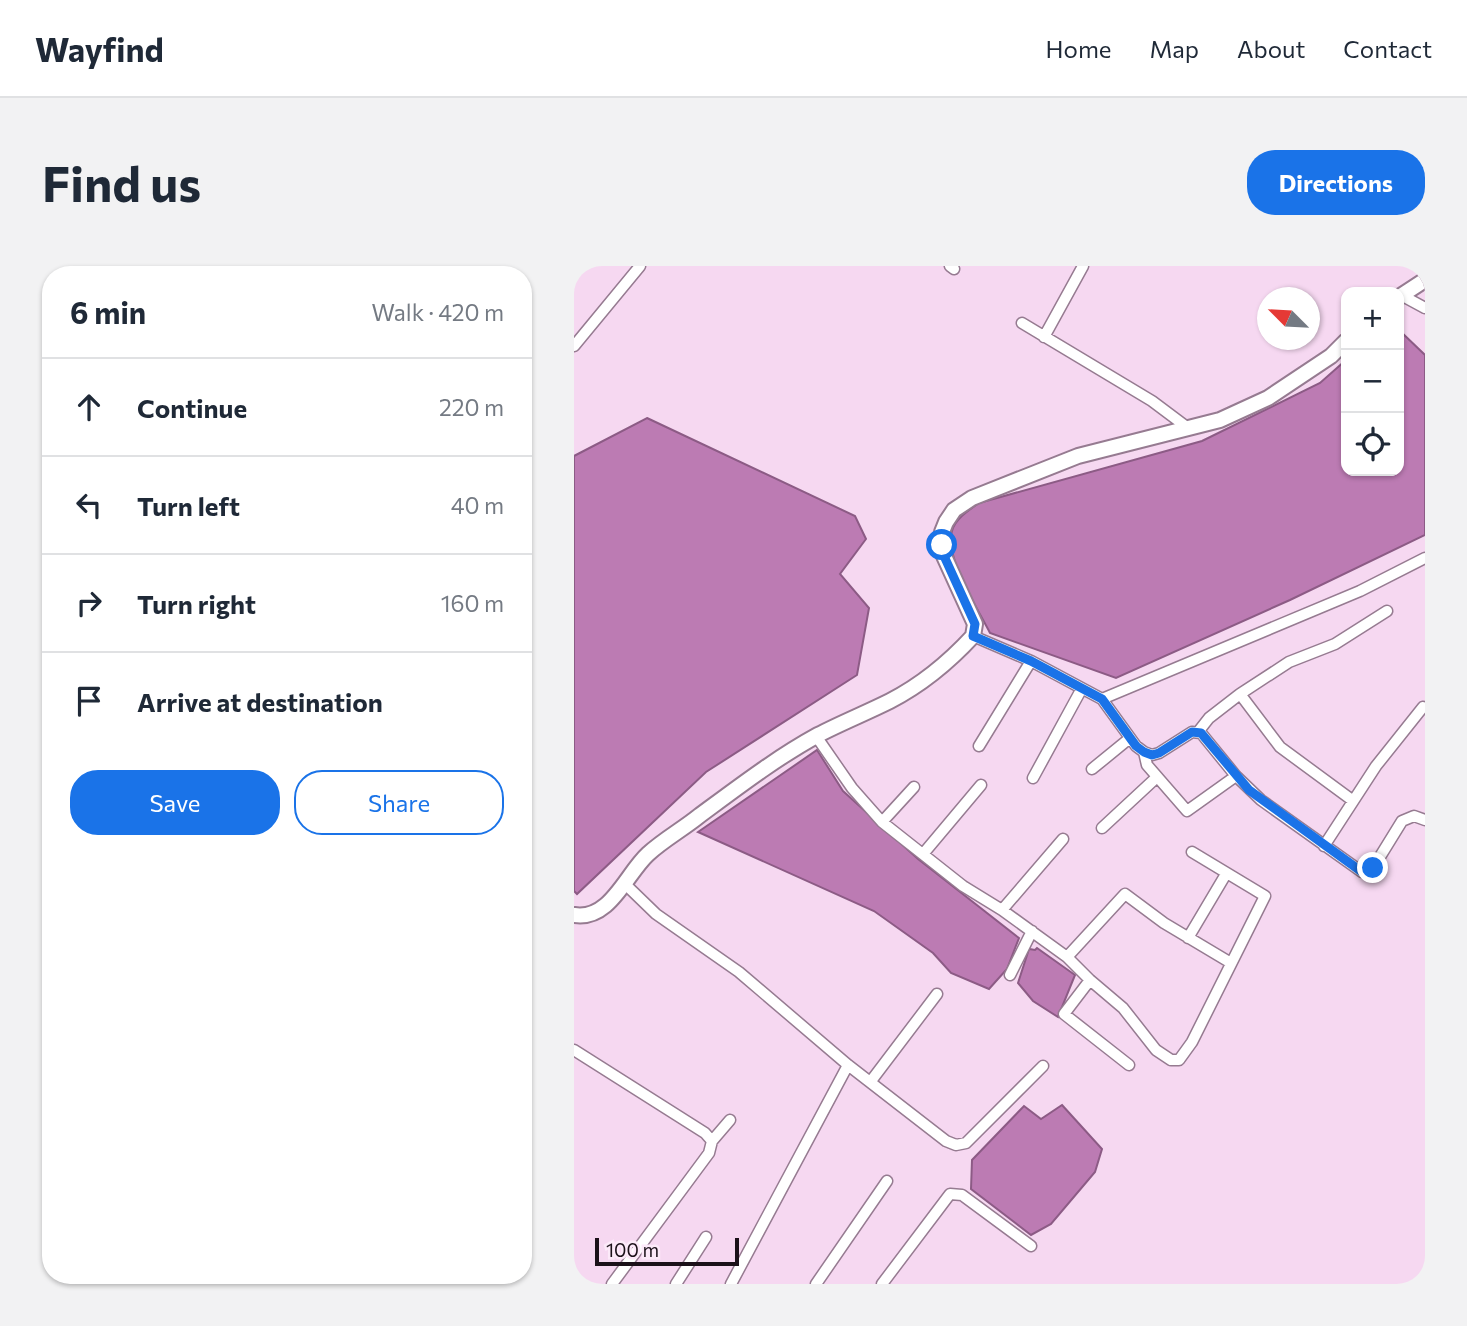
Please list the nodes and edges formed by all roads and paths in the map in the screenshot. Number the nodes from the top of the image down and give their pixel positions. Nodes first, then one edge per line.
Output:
1 (640, 266) edge
2 (1083, 266) edge
3 (1425, 280) edge
4 (1404, 293) edge
5 (1404, 298) edge
6 (1425, 308) edge
7 (1022, 324) dead end
8 (1044, 337) junction
9 (1341, 345) edge
10 (574, 346) edge
11 (1188, 428) junction
12 (1425, 558) edge
13 (1387, 611) dead end
14 (973, 636) junction
15 (1031, 661) junction
16 (1081, 690) junction
17 (1240, 694) junction
18 (1102, 699) junction
19 (1423, 707) dead end
20 (1198, 732) junction
21 (816, 736) junction
22 (1130, 738) junction
23 (979, 746) dead end
24 (1144, 752) junction
25 (1091, 769) dead end
26 (1236, 776) junction
27 (1157, 777) junction
28 (1033, 778) dead end
29 (981, 785) dead end
30 (914, 787) dead end
31 (1352, 800) junction
32 (1425, 820) edge
33 (882, 822) junction
34 (1102, 828) dead end
35 (1063, 839) dead end
36 (1324, 846) junction
37 (1192, 852) dead end
38 (923, 854) junction
39 (1226, 874) junction
40 (624, 883) junction
41 (1002, 910) junction
42 (574, 915) edge
43 (1032, 931) junction
44 (1188, 938) junction
45 (1067, 957) junction
46 (1231, 963) junction
47 (1010, 975) dead end
48 (1090, 980) junction
49 (937, 994) dead end
50 (574, 1050) edge
51 (848, 1065) junction
52 (1129, 1065) dead end
53 (1043, 1066) dead end
54 (871, 1081) junction
55 (730, 1120) dead end
56 (712, 1141) junction
57 (887, 1181) dead end
58 (706, 1237) dead end
59 (1031, 1246) dead end
60 (612, 1284) edge
61 (676, 1284) edge
62 (731, 1284) edge
63 (816, 1284) edge
64 (882, 1284) edge

1 - 10 street
2 - 8 street
3 - 4 street
5 - 6 street
7 - 8 street
8 - 11 street
9 - 11 street
11 - 14 street
12 - 18 street
13 - 17 street
14 - 15 street
14 - 21 street
15 - 16 street
15 - 23 street
16 - 18 street
16 - 28 street
17 - 20 street
17 - 31 street
18 - 22 street
19 - 31 street
20 - 24 street
20 - 26 street
21 - 33 street
21 - 40 street
22 - 24 street
22 - 25 street
24 - 27 street
26 - 27 street
26 - 36 street
27 - 34 street
29 - 38 street
30 - 33 street
31 - 36 street
32 - 36 street
33 - 38 street
35 - 41 street
37 - 39 street
38 - 41 street
39 - 44 street
39 - 46 street
40 - 42 street
40 - 51 street
41 - 43 street
43 - 45 street
43 - 47 street
44 - 45 street
44 - 46 street
45 - 48 street
46 - 48 street
48 - 52 street
49 - 54 street
50 - 56 street
51 - 54 street
51 - 62 street
53 - 54 street
55 - 56 street
56 - 60 street
57 - 63 street
58 - 61 street
59 - 64 street

